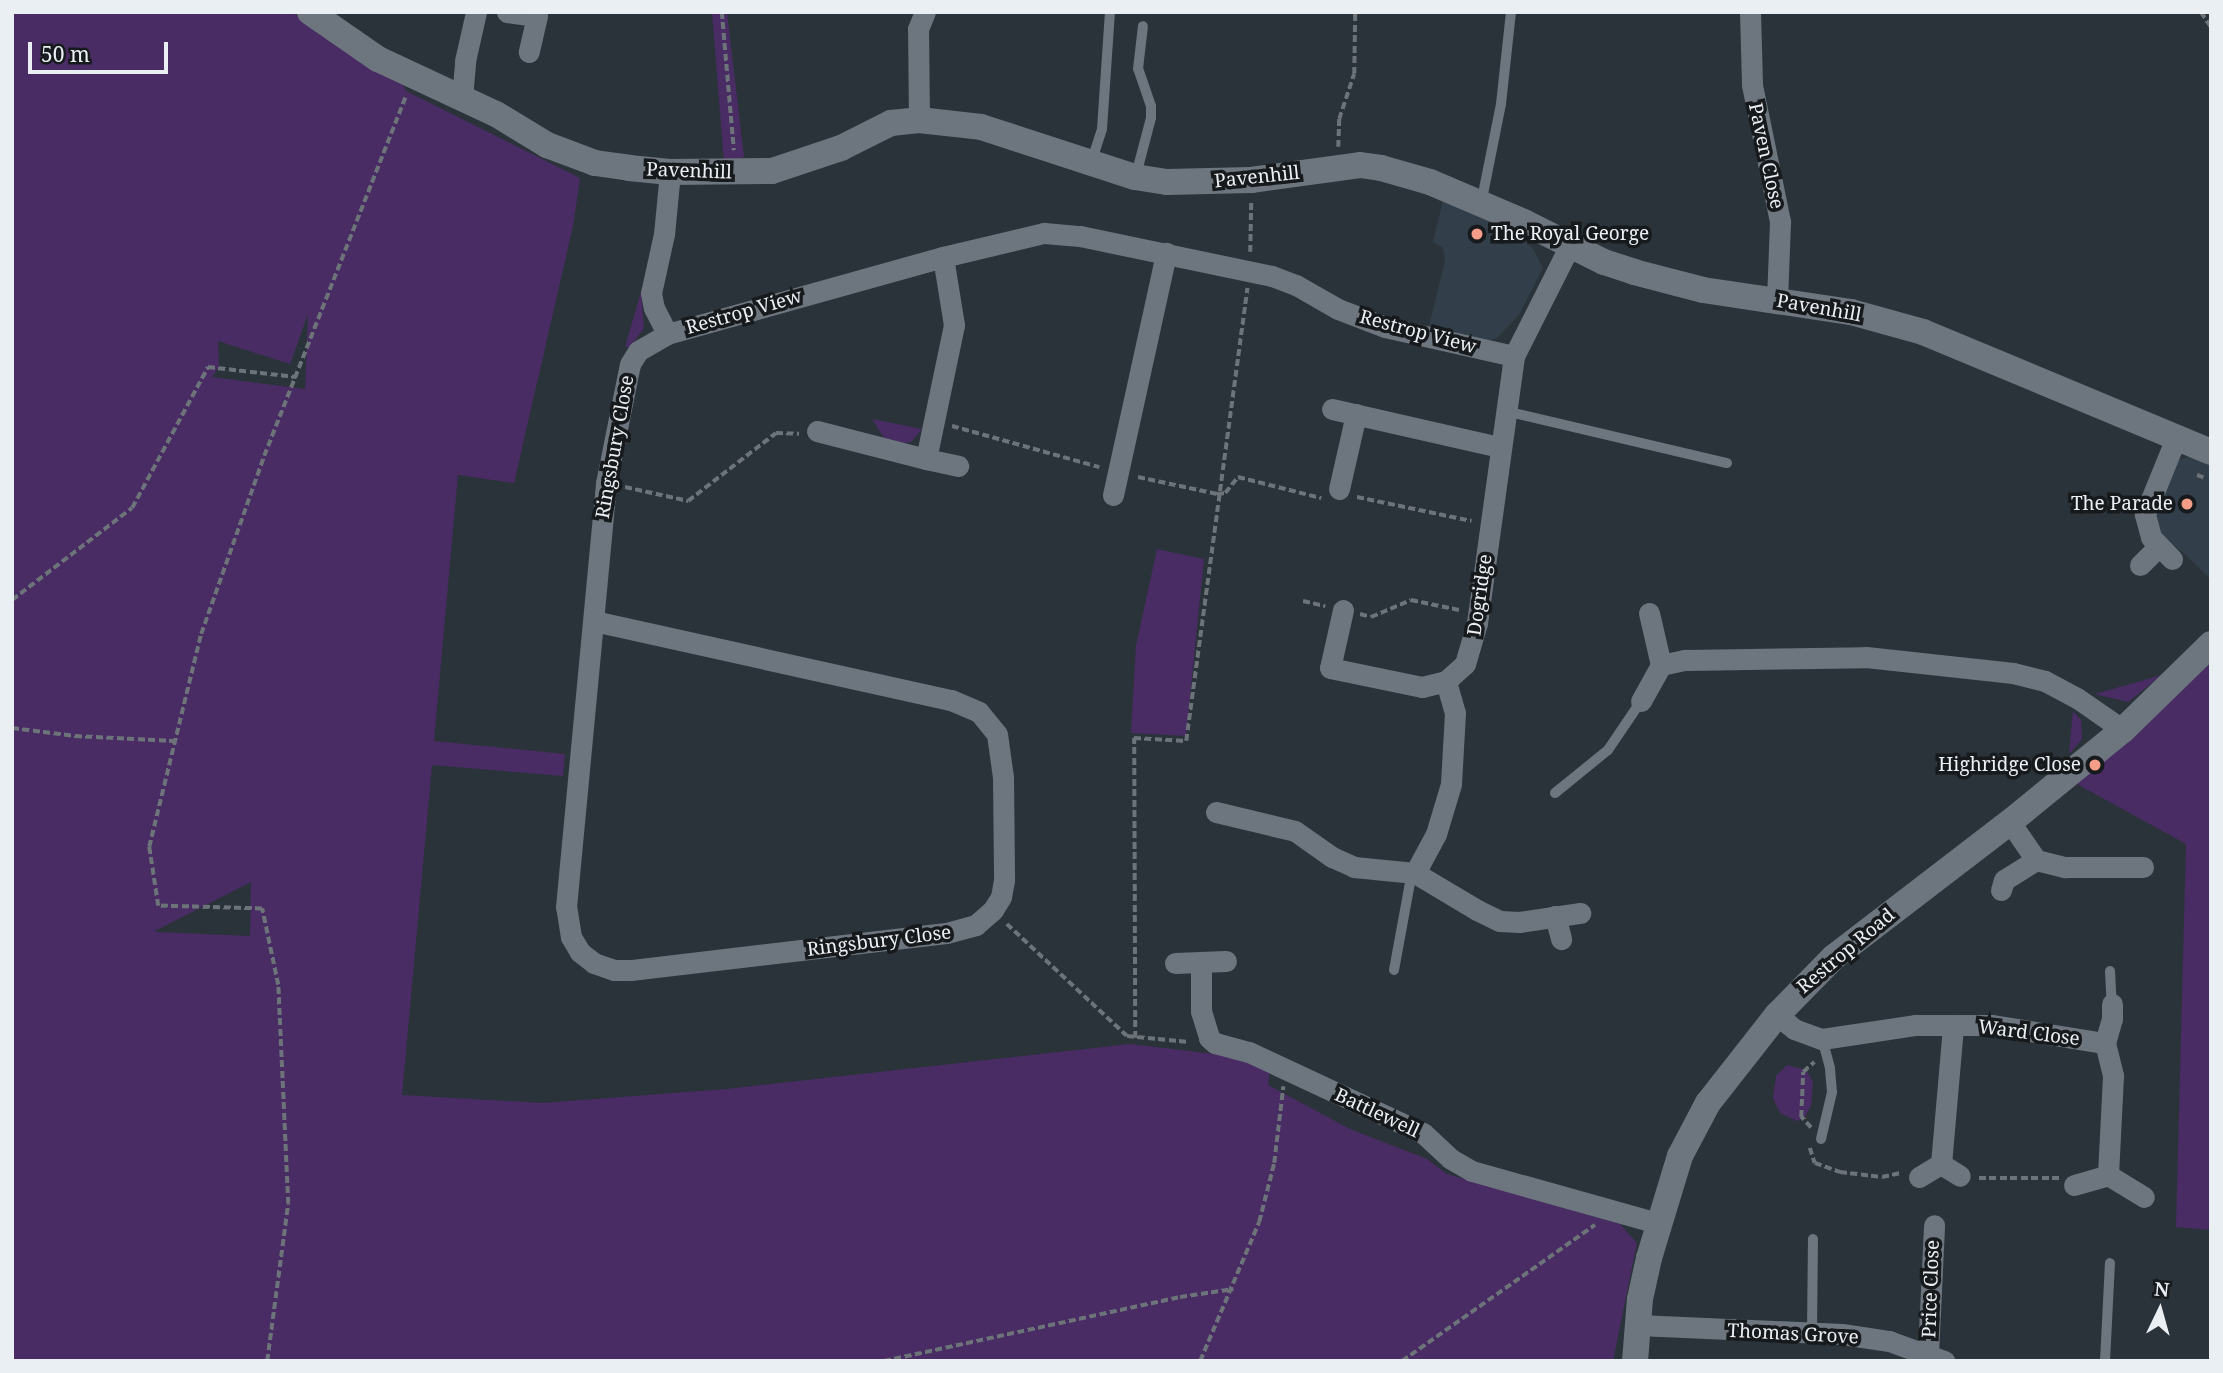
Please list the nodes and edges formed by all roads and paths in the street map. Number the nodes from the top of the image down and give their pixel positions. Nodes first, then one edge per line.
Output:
1 (310, 12) edge
2 (476, 12) edge
3 (506, 12) edge
4 (722, 12) edge
5 (925, 12) edge
6 (1110, 12) edge
7 (1355, 12) edge
8 (1511, 12) edge
9 (1750, 12) edge
10 (2201, 12) edge
11 (1143, 26) dead end
12 (2211, 27) edge
13 (529, 52) dead end
14 (414, 78) junction
15 (462, 98) junction
16 (919, 120) junction
17 (1091, 163) junction
18 (1340, 167) junction
19 (670, 172) junction
20 (736, 173) junction
21 (1135, 177) junction
22 (1251, 180) junction
23 (1481, 204) junction
24 (1570, 245) junction
25 (1166, 253) junction
26 (943, 257) junction
27 (1249, 270) junction
28 (1777, 300) junction
29 (667, 334) junction
30 (1514, 356) junction
31 (296, 377) junction
32 (1332, 409) dead end
33 (1505, 411) junction
34 (1356, 414) junction
35 (934, 421) junction
36 (817, 431) joint
37 (2176, 438) junction
38 (1499, 447) junction
39 (926, 458) junction
40 (1727, 463) dead end
41 (2208, 465) edge
42 (958, 466) dead end
43 (1118, 472) junction
44 (2197, 475) dead end
45 (606, 483) junction
46 (1338, 491) junction
47 (1217, 494) junction
48 (1113, 495) dead end
49 (1490, 525) junction
50 (2140, 565) dead end
51 (12, 600) edge
52 (1303, 601) dead end
53 (1343, 610) junction
54 (1649, 613) dead end
55 (1478, 614) junction
56 (594, 621) junction
57 (2211, 644) edge
58 (1661, 665) junction
59 (1446, 681) junction
60 (1641, 701) joint
61 (12, 729) edge
62 (2123, 730) junction
63 (175, 741) junction
64 (1555, 793) dead end
65 (1227, 819) dead end
66 (2010, 822) junction
67 (2036, 860) junction
68 (2143, 867) dead end
69 (1415, 873) junction
70 (2001, 890) dead end
71 (993, 910) junction
72 (1580, 913) dead end
73 (1555, 916) junction
74 (1561, 939) dead end
75 (1226, 961) dead end
76 (1201, 962) junction
77 (1175, 963) dead end
78 (1394, 970) dead end
79 (2110, 971) dead end
80 (2112, 1004) joint
81 (1777, 1015) junction
82 (1953, 1026) junction
83 (1135, 1038) junction
84 (1209, 1038) junction
85 (1822, 1039) junction
86 (2105, 1043) junction
87 (1815, 1061) dead end
88 (1285, 1069) junction
89 (1813, 1129) dead end
90 (1821, 1139) dead end
91 (1941, 1164) junction
92 (2108, 1175) junction
93 (1960, 1176) joint
94 (1919, 1177) dead end
95 (2074, 1185) joint
96 (2144, 1196) dead end
97 (1605, 1209) junction
98 (1657, 1223) junction
99 (1934, 1225) dead end
100 (1813, 1239) dead end
101 (2110, 1263) dead end
102 (1233, 1289) junction
103 (1638, 1325) junction
104 (1812, 1332) junction
105 (1936, 1357) edge
106 (267, 1361) edge
107 (884, 1361) edge
108 (1200, 1361) edge
109 (1402, 1361) edge
110 (1635, 1361) edge
111 (2105, 1361) edge

1 - 14 street, Pavenhill
2 - 15 street
3 - 13 street
4 - 20 path
5 - 16 street
6 - 17 lane
7 - 18 path
8 - 23 lane
9 - 28 street, Paven Close
10 - 12 path
11 - 21 lane
14 - 15 street, Pavenhill
14 - 31 path
15 - 19 street, Pavenhill
16 - 17 street, Pavenhill
16 - 20 street, Pavenhill
17 - 21 street, Pavenhill
18 - 22 street, Pavenhill
18 - 23 street, Pavenhill
19 - 20 street, Pavenhill
19 - 29 street, Restrop View
21 - 22 street, Pavenhill
22 - 27 path
23 - 24 street, Pavenhill
24 - 28 street, Pavenhill
24 - 30 street
25 - 26 street, Restrop View
25 - 27 street, Restrop View
25 - 43 street
26 - 29 street, Restrop View
26 - 35 street
27 - 30 street, Restrop View
27 - 47 path
28 - 37 street, Pavenhill
29 - 45 street, Ringsbury Close
30 - 33 street, Dogridge
31 - 51 path
31 - 63 path
32 - 34 street
33 - 38 street, Dogridge
33 - 40 lane
34 - 38 street
34 - 46 street
35 - 39 street
35 - 43 path
36 - 39 street
36 - 45 path
37 - 41 street, Pavenhill
37 - 50 street
38 - 49 street, Dogridge
39 - 42 street
41 - 44 path
43 - 47 path
43 - 48 street
45 - 56 street, Ringsbury Close
46 - 47 path
46 - 49 path
47 - 83 path
49 - 55 street, Dogridge
52 - 53 path
53 - 55 path
53 - 59 street
54 - 58 street
55 - 59 street, Dogridge
56 - 71 street
56 - 71 street, Ringsbury Close
57 - 62 street, Restrop Road
58 - 60 street
58 - 62 street
59 - 69 street
60 - 64 lane
61 - 63 path
62 - 66 street, Restrop Road
63 - 106 path
65 - 69 street
66 - 67 street
66 - 81 street, Restrop Road
67 - 68 street
67 - 70 street
69 - 73 street
69 - 78 lane
71 - 83 path
72 - 73 street
73 - 74 street
75 - 76 street
76 - 77 street
76 - 84 street
79 - 80 lane
80 - 86 street, Ward Close
81 - 85 street
81 - 98 street, Restrop Road
82 - 85 street, Ward Close
82 - 86 street, Ward Close
82 - 91 street, Ward Close
83 - 84 path
84 - 88 street, Battlewell
85 - 90 lane
86 - 92 street, Ward Close
87 - 89 path
88 - 97 street, Battlewell
88 - 102 path
91 - 93 street
91 - 94 street
92 - 95 street
92 - 96 street
93 - 95 path
97 - 98 street, Battlewell
97 - 109 path
98 - 103 street, Restrop Road
99 - 105 street, Price Close
100 - 104 lane
101 - 111 lane
102 - 107 path
102 - 108 path
103 - 104 street, Thomas Grove
103 - 110 street, Restrop Road
104 - 105 street, Thomas Grove

